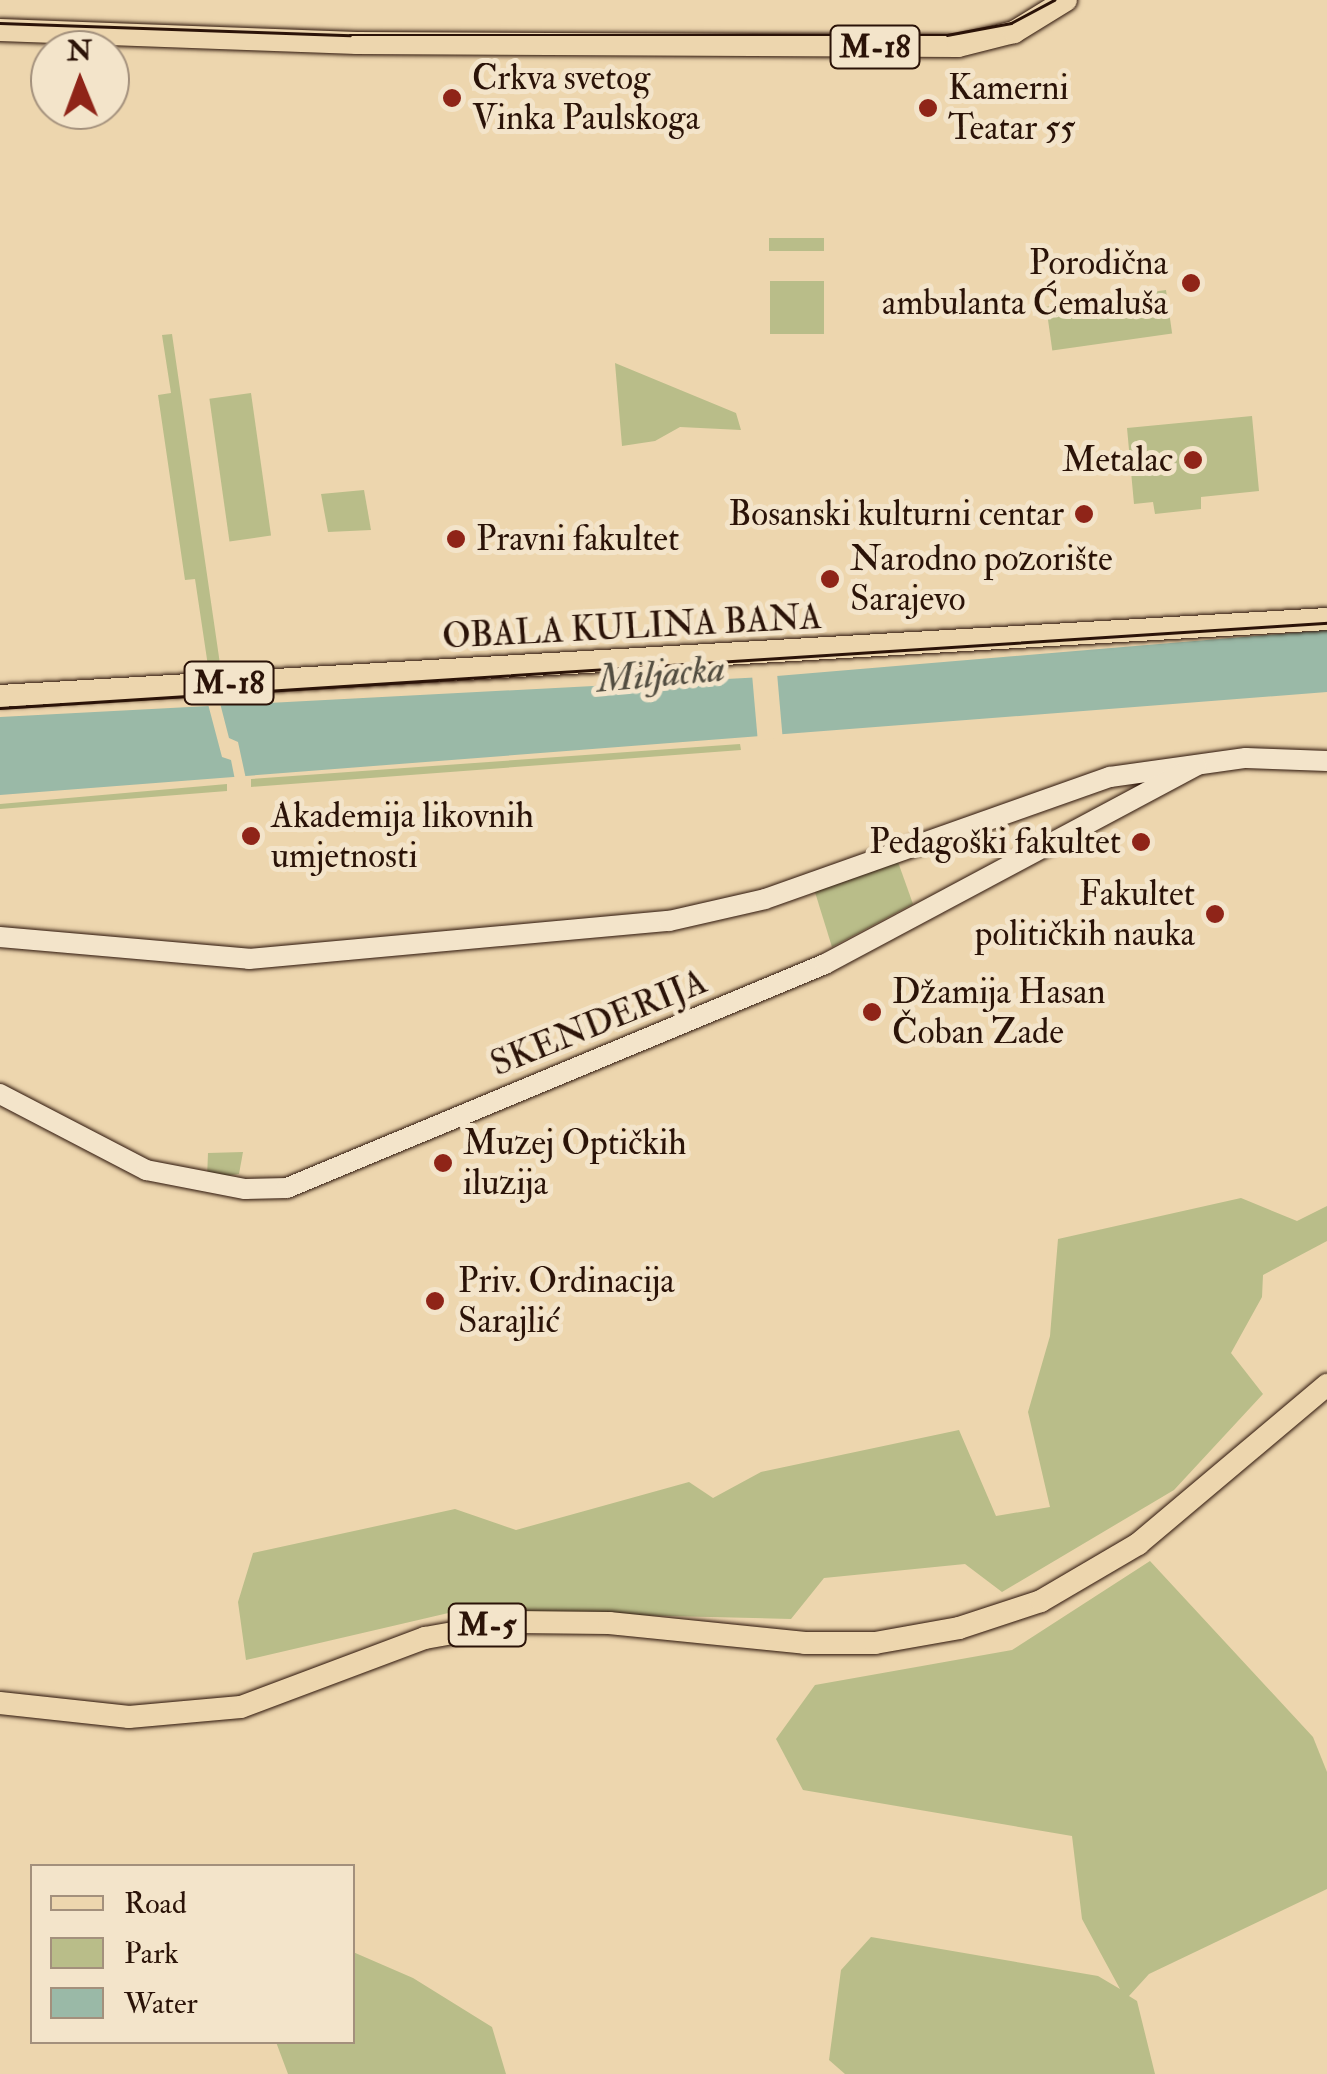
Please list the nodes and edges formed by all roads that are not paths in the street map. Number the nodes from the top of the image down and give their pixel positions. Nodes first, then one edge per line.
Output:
1 (1066, 0) edge
2 (0, 30) edge
3 (1327, 619) edge
4 (0, 696) edge
5 (1327, 761) edge
6 (1202, 763) junction
7 (0, 937) edge
8 (0, 1094) edge
9 (1327, 1384) edge
10 (0, 1703) edge

1 - 2 main road, M-18
3 - 4 main road, OBALA KULINA BANA / M-18
5 - 6 main road
6 - 7 main road
6 - 8 main road, SKENDERIJA
9 - 10 main road, M-5

